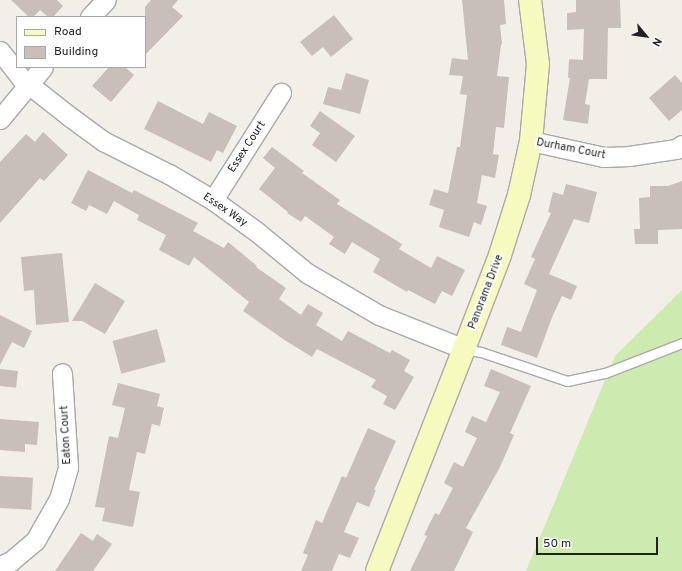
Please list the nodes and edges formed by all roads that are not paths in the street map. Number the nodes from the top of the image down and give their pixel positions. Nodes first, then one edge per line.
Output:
1 (106, 0) edge
2 (530, 0) edge
3 (91, 16) edge
4 (0, 51) edge
5 (42, 68) edge
6 (29, 84) junction
7 (282, 93) dead end
8 (0, 119) edge
9 (531, 141) junction
10 (682, 145) edge
11 (213, 200) junction
12 (682, 343) edge
13 (464, 349) junction
14 (62, 373) dead end
15 (0, 566) edge
16 (377, 571) edge

1 - 3 street
2 - 9 street, Panorama Drive
4 - 6 street, Essex Way
5 - 6 street
6 - 8 street
6 - 11 street, Essex Way
7 - 11 street, Essex Court
9 - 10 street, Durham Court
9 - 13 street, Panorama Drive
11 - 13 street, Essex Way
12 - 13 lane
13 - 16 street, Panorama Drive
14 - 15 street, Eaton Court

